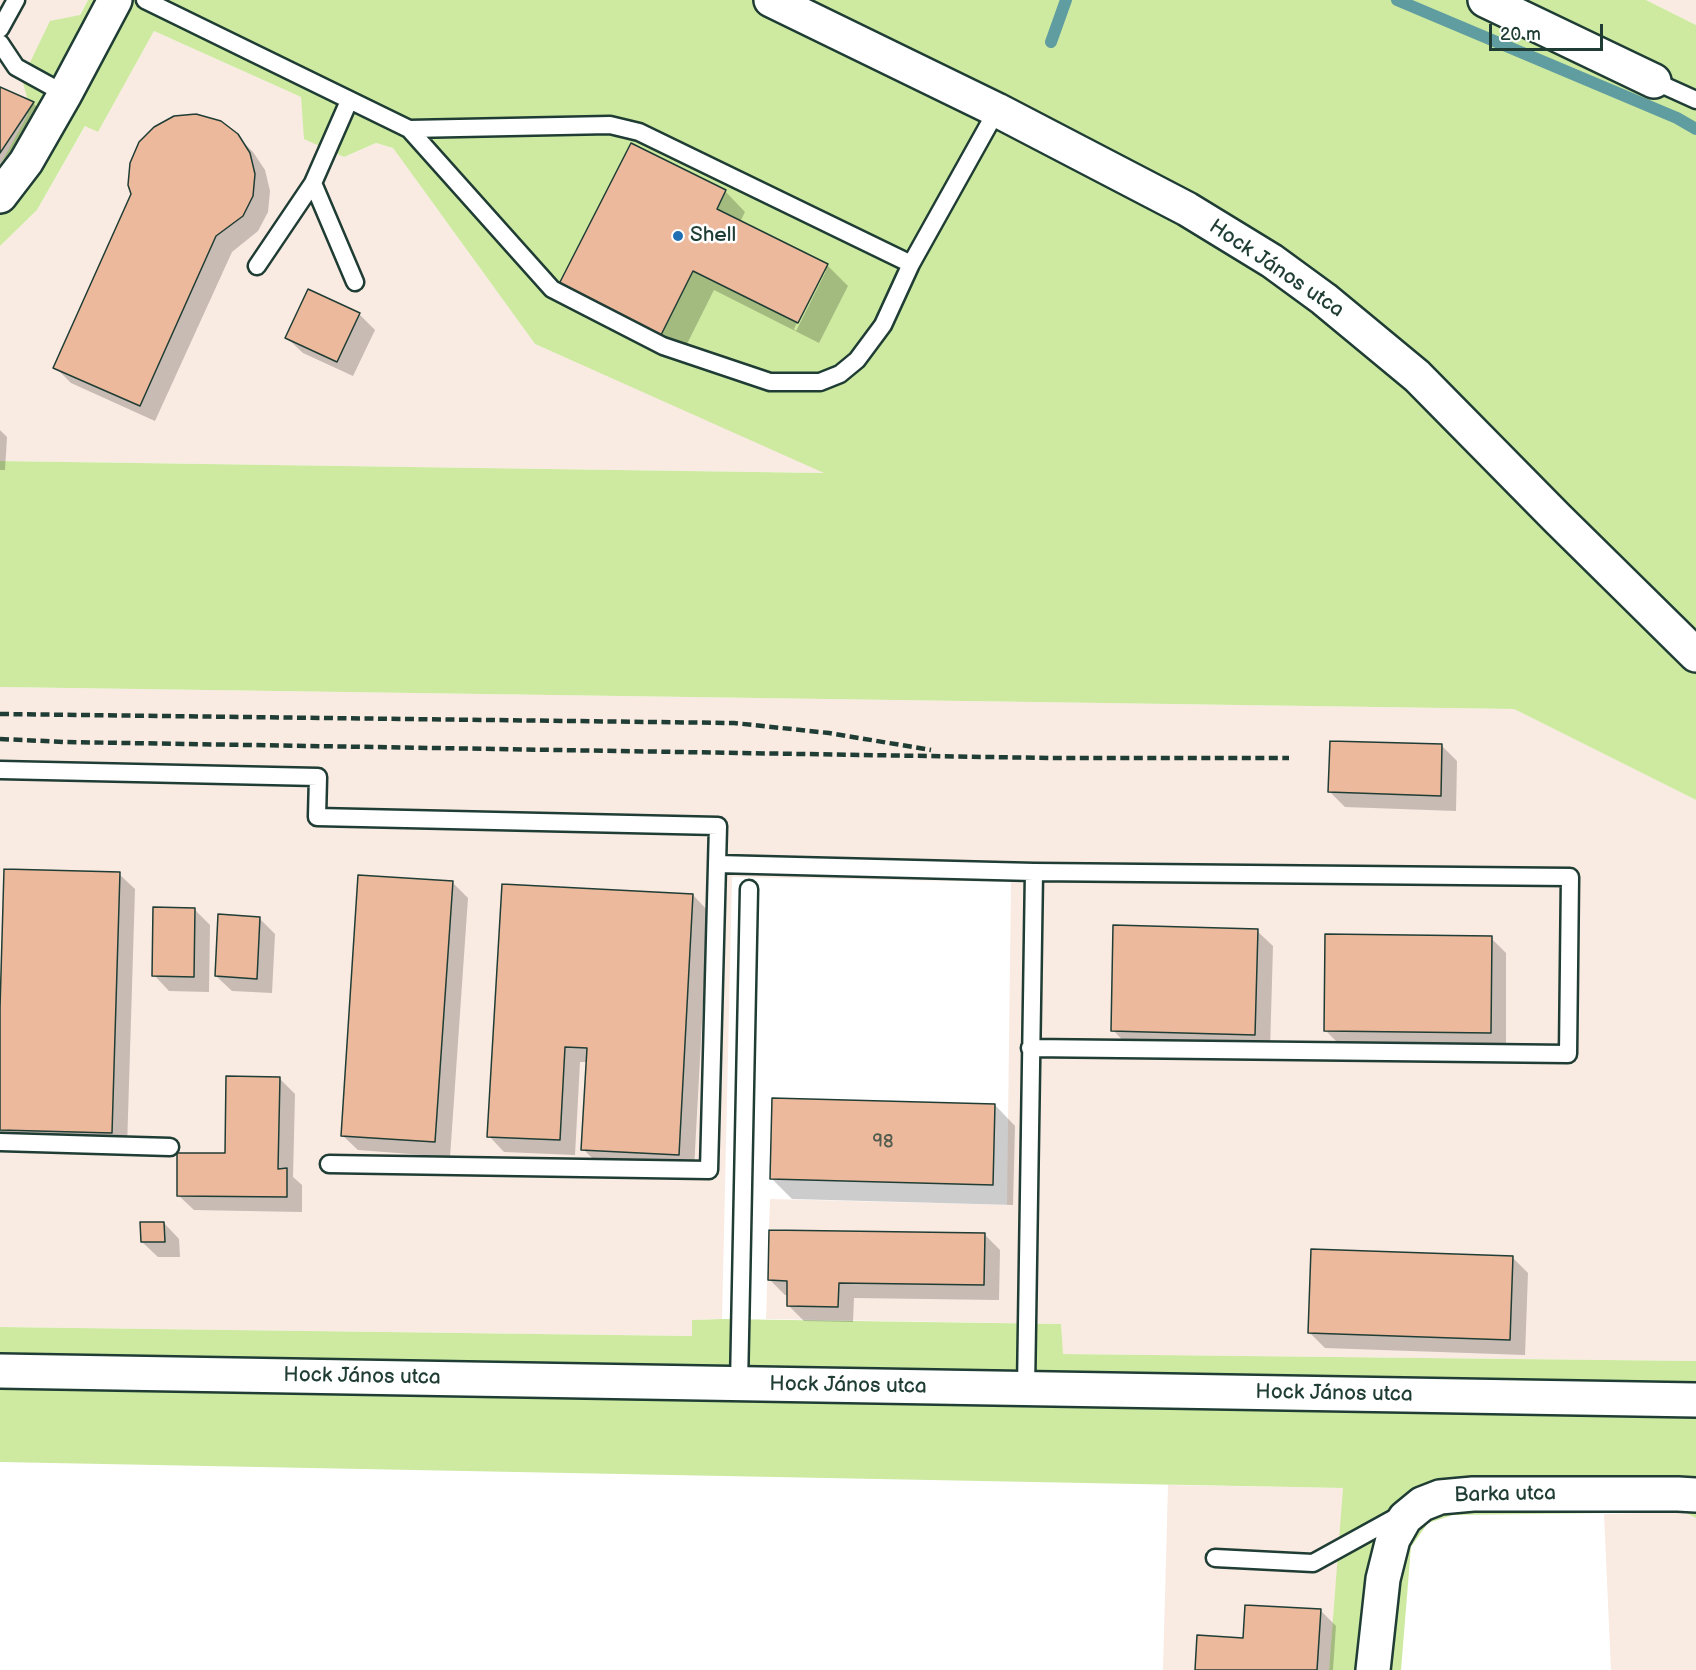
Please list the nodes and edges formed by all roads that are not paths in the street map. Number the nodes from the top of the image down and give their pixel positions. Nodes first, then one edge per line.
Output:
1 (16, 0) edge
2 (115, 0) edge
3 (145, 0) edge
4 (771, 0) edge
5 (1486, 0) edge
6 (0, 28) edge
7 (0, 44) edge
8 (1654, 81) joint
9 (65, 94) junction
10 (1696, 100) edge
11 (350, 101) junction
12 (997, 110) junction
13 (409, 129) junction
14 (313, 183) junction
15 (0, 196) edge
16 (911, 264) junction
17 (257, 266) dead end
18 (355, 282) dead end
19 (1696, 655) edge
20 (0, 770) edge
21 (717, 864) junction
22 (1034, 872) junction
23 (749, 890) dead end
24 (1030, 1048) junction
25 (0, 1142) edge
26 (170, 1146) dead end
27 (328, 1164) dead end
28 (0, 1371) edge
29 (739, 1384) junction
30 (1026, 1389) junction
31 (1696, 1400) edge
32 (1696, 1495) edge
33 (1422, 1504) junction
34 (1215, 1558) dead end
35 (1373, 1670) edge

1 - 6 lane
2 - 9 street
3 - 11 lane
4 - 12 street, Hock János utca
5 - 8 street
7 - 9 lane
8 - 10 lane
9 - 15 street
11 - 13 lane
11 - 14 lane
12 - 16 lane
12 - 19 street, Hock János utca
13 - 16 lane
13 - 16 lane
14 - 17 lane
14 - 18 lane
20 - 21 lane
21 - 22 lane
21 - 27 lane
22 - 24 lane
22 - 24 lane
23 - 29 lane
24 - 30 lane
25 - 26 lane
28 - 29 street, Hock János utca
29 - 30 street, Hock János utca
30 - 31 street, Hock János utca
32 - 33 street, Barka utca
33 - 34 lane
33 - 35 street, Barka utca

